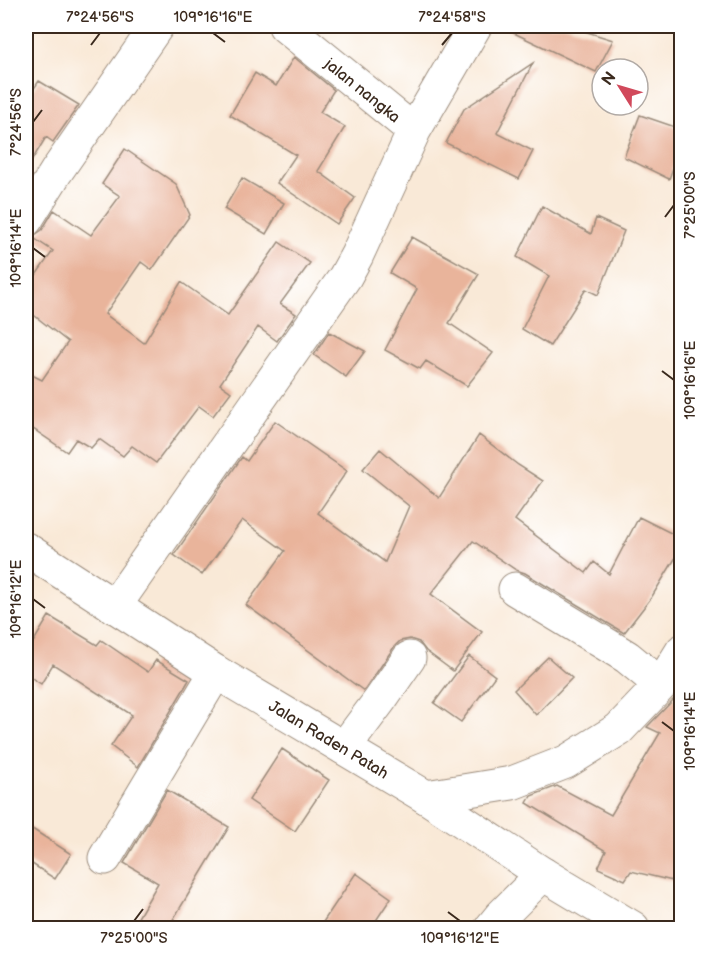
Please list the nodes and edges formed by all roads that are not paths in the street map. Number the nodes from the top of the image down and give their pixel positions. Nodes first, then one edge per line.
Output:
1 (158, 26) edge
2 (285, 26) edge
3 (475, 26) edge
4 (414, 131) junction
5 (26, 220) edge
6 (26, 549) edge
7 (515, 589) dead end
8 (119, 599) junction
9 (681, 651) edge
10 (408, 658) dead end
11 (216, 672) junction
12 (646, 673) junction
13 (357, 730) junction
14 (426, 797) junction
15 (105, 858) dead end
16 (543, 874) junction
17 (491, 928) edge
18 (633, 928) edge

1 - 5 street
2 - 4 street, jalan nangka
3 - 4 street
4 - 8 street
6 - 8 street, Jalan Raden Patah
7 - 12 street
8 - 11 street, Jalan Raden Patah
9 - 12 street
10 - 13 street
11 - 13 street, Jalan Raden Patah
11 - 15 street
12 - 14 street
13 - 14 street, Jalan Raden Patah
14 - 16 street, Jalan Raden Patah
16 - 17 street
16 - 18 street, Jalan Raden Patah

